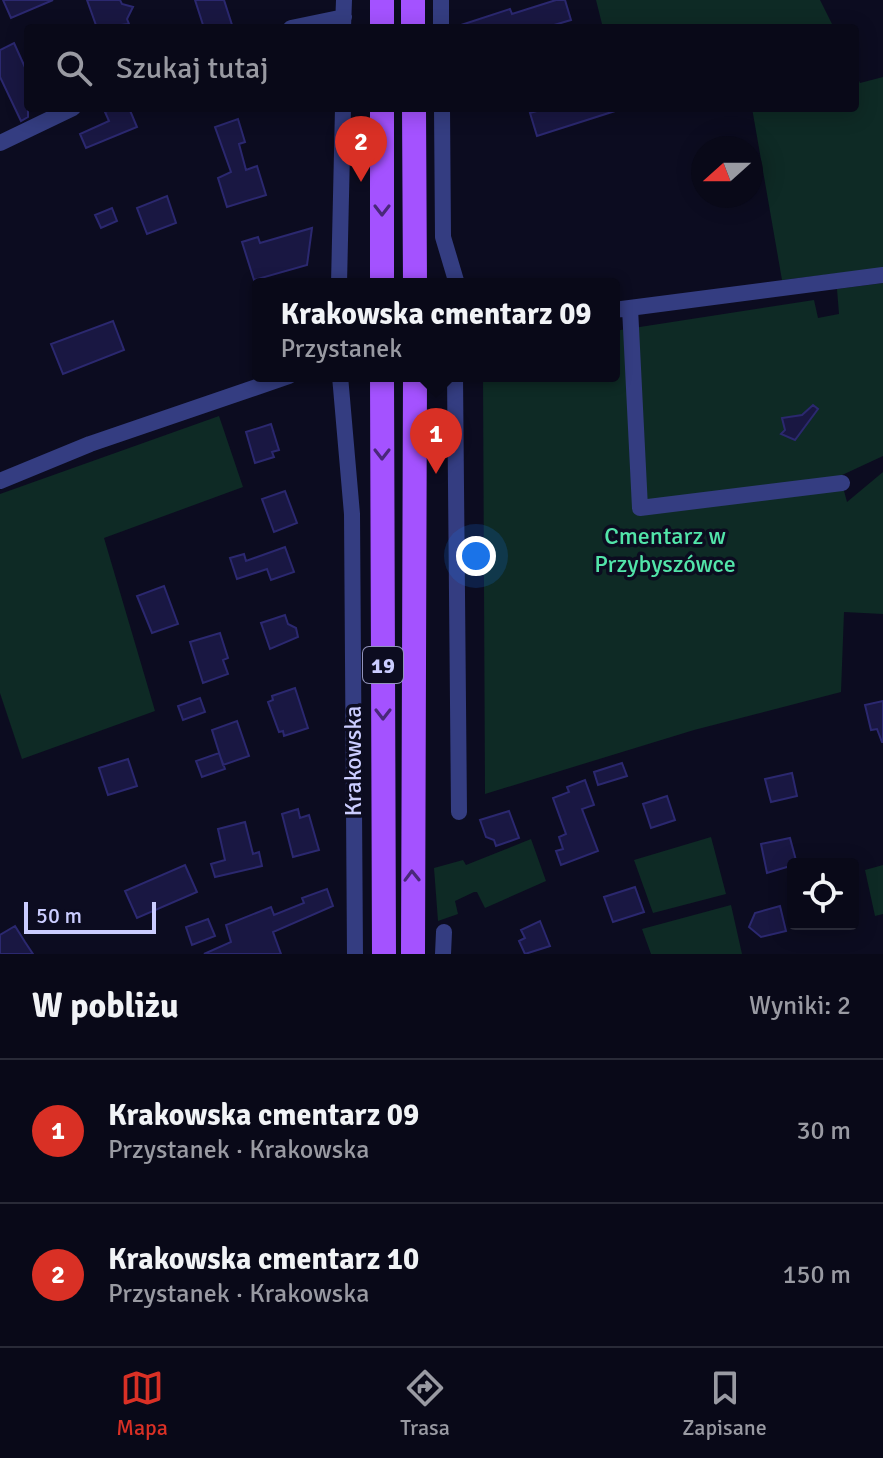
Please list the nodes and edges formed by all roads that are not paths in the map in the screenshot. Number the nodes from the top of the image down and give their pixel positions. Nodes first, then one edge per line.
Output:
1 (382, 0) edge
2 (413, 0) edge
3 (441, 0) edge
4 (344, 15) edge
5 (307, 24) edge
6 (382, 24) edge
7 (413, 24) edge
8 (441, 24) edge
9 (65, 112) edge
10 (343, 112) edge
11 (382, 112) edge
12 (414, 112) edge
13 (442, 112) edge
14 (0, 143) edge
15 (883, 275) edge
16 (339, 278) edge
17 (382, 278) edge
18 (415, 278) edge
19 (455, 278) edge
20 (622, 309) edge
21 (272, 382) edge
22 (341, 382) edge
23 (382, 382) edge
24 (415, 382) edge
25 (455, 382) edge
26 (0, 481) edge
27 (842, 483) dead end
28 (459, 812) dead end
29 (444, 932) dead end
30 (355, 954) edge
31 (384, 954) edge
32 (413, 954) edge
33 (443, 954) edge

1 - 6 main road
2 - 7 main road
3 - 8 street
4 - 5 street
9 - 14 street
10 - 16 street
11 -> 17 main road
12 - 18 main road
13 - 19 street
15 - 20 street
20 - 27 street
21 - 26 street
22 - 30 street, Krakowska
23 -> 31 main road, Krakowska / 19
32 -> 24 main road, 19
25 - 28 street
29 - 33 street

